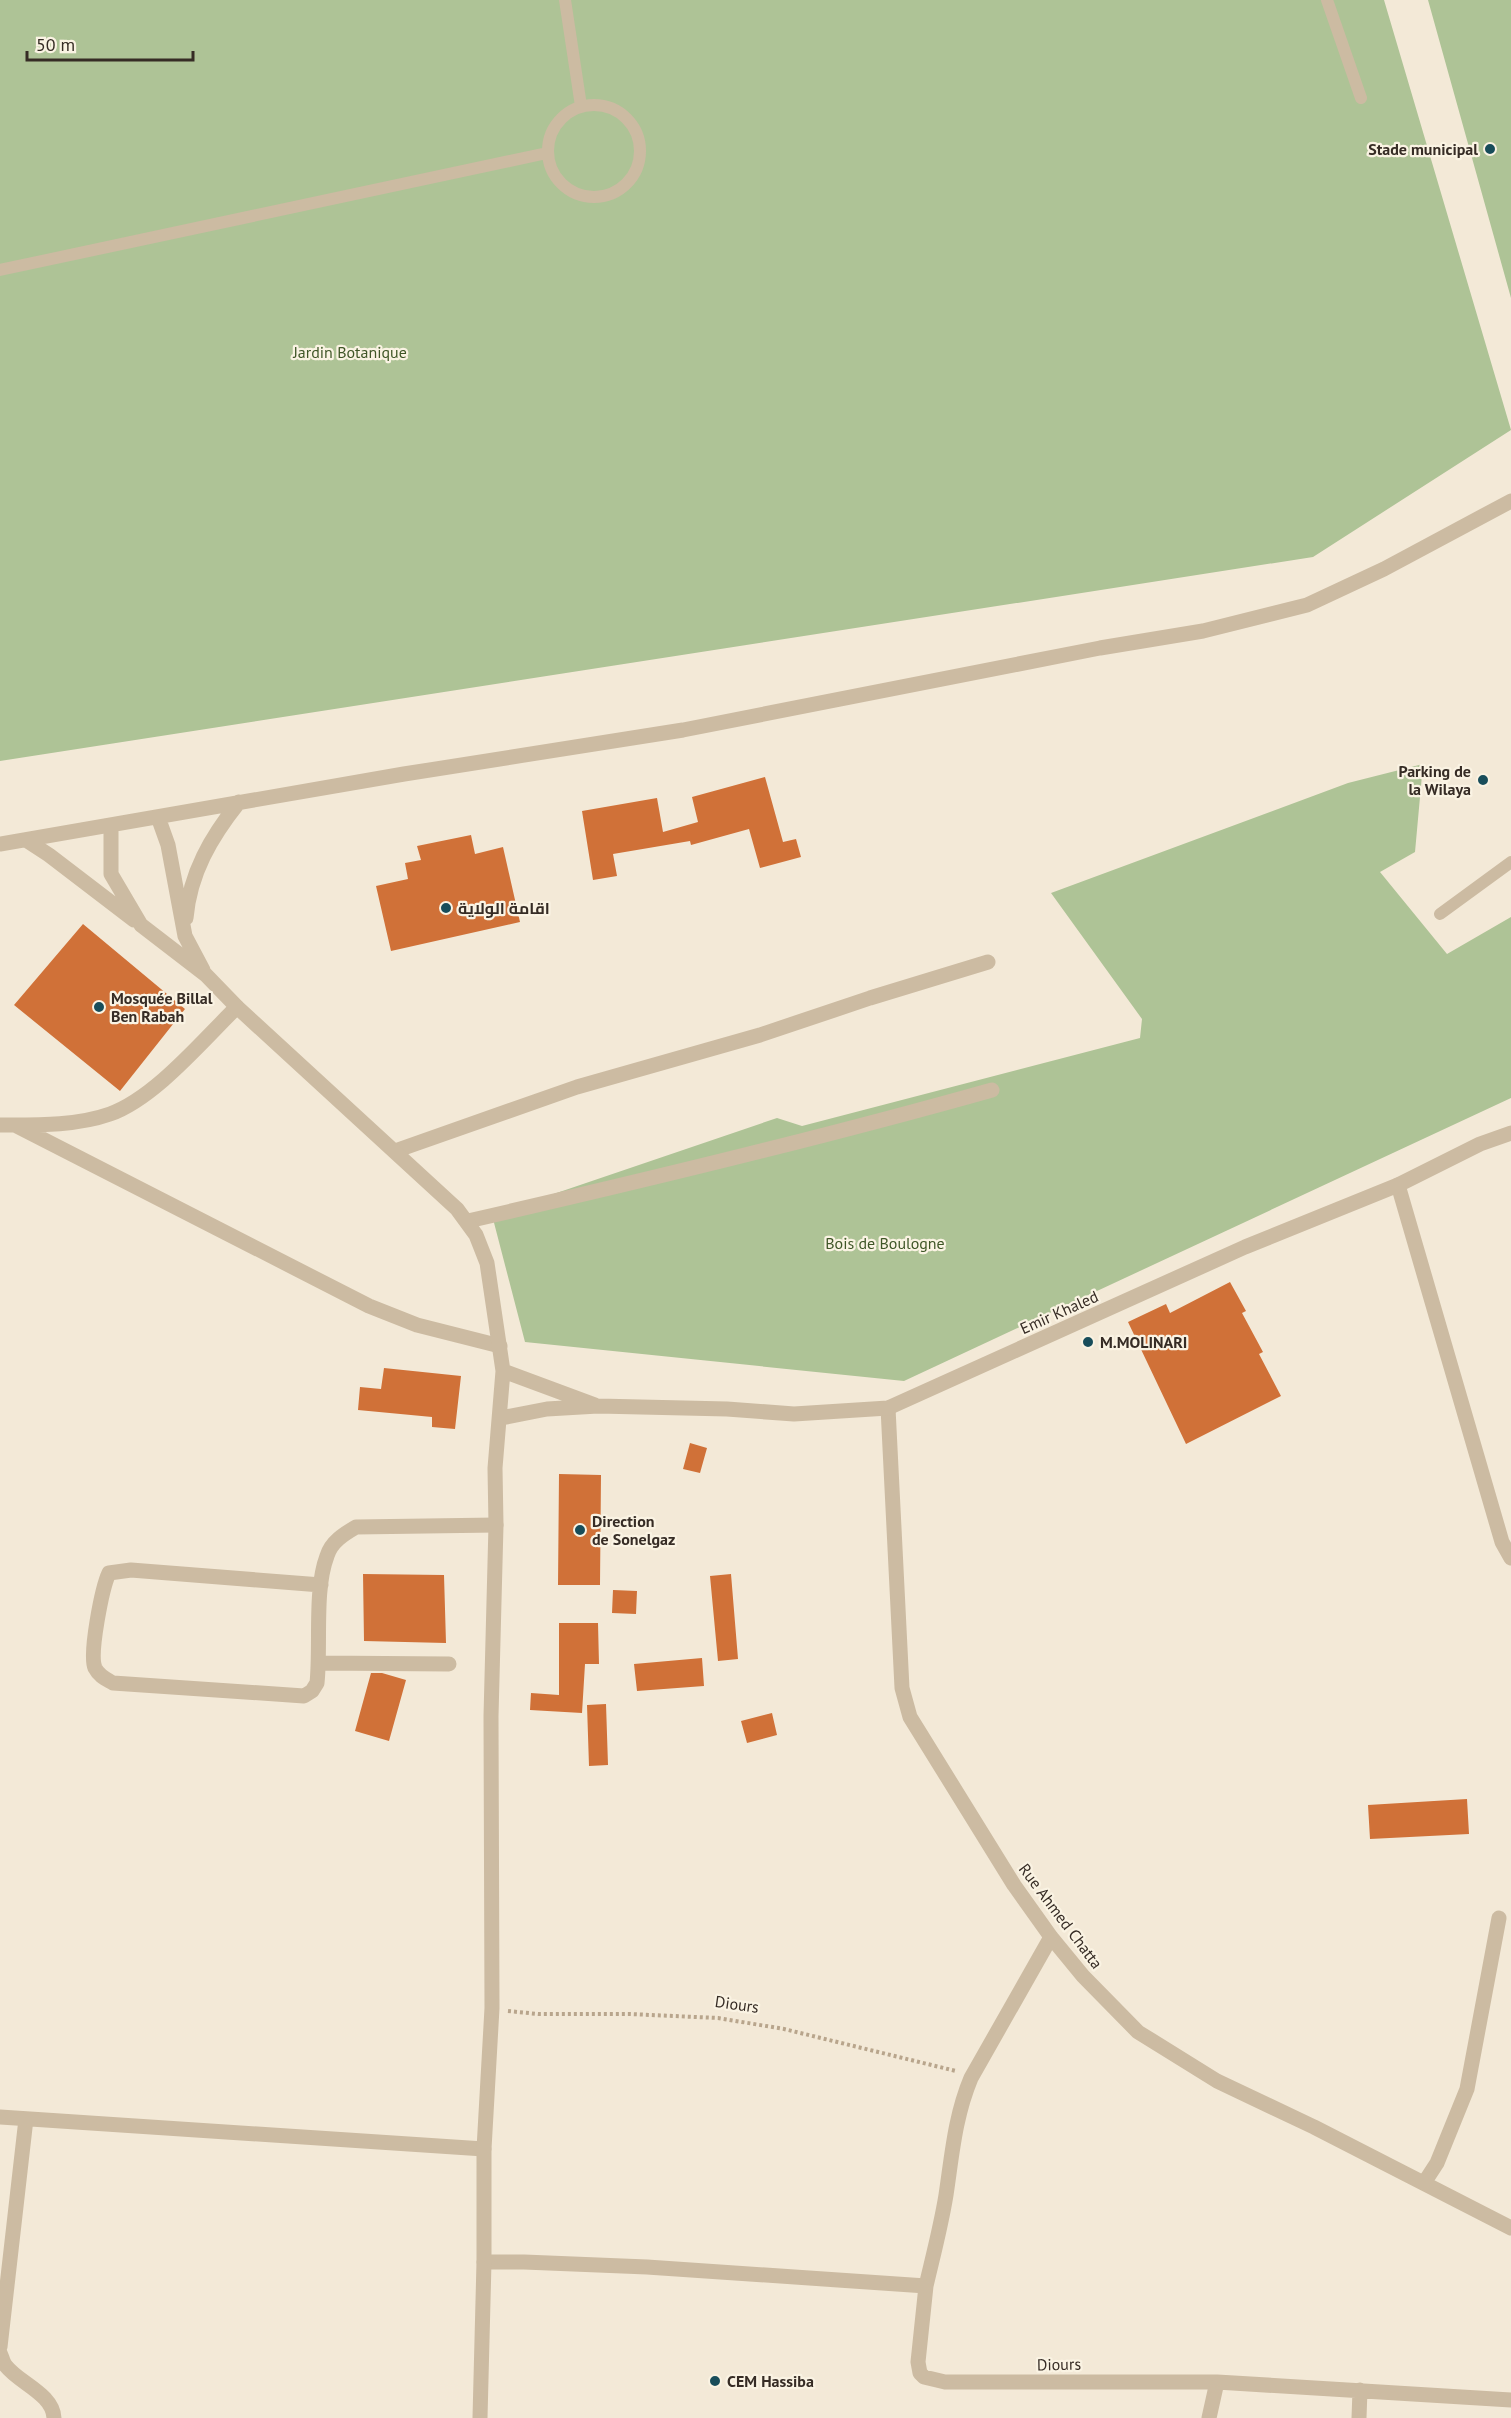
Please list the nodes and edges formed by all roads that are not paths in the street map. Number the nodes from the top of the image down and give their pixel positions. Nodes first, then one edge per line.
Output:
1 (565, 0) edge
2 (1327, 0) edge
3 (1361, 98) dead end
4 (581, 106) junction
5 (548, 153) junction
6 (0, 270) edge
7 (1511, 501) edge
8 (239, 802) junction
9 (158, 817) junction
10 (111, 826) junction
11 (26, 840) junction
12 (0, 844) edge
13 (1511, 862) edge
14 (1440, 914) dead end
15 (141, 925) junction
16 (185, 936) junction
17 (988, 962) dead end
18 (206, 975) junction
19 (237, 1007) junction
20 (992, 1090) dead end
21 (8, 1125) edge
22 (1511, 1133) edge
23 (395, 1151) junction
24 (1398, 1185) junction
25 (468, 1221) junction
26 (500, 1346) junction
27 (503, 1371) junction
28 (598, 1406) junction
29 (888, 1408) junction
30 (501, 1418) junction
31 (496, 1525) junction
32 (1511, 1558) edge
33 (321, 1585) junction
34 (319, 1663) junction
35 (449, 1664) dead end
36 (1499, 1918) dead end
37 (1051, 1937) junction
38 (0, 2117) edge
39 (26, 2119) junction
40 (484, 2149) junction
41 (1424, 2183) junction
42 (1511, 2228) edge
43 (484, 2262) junction
44 (926, 2286) junction
45 (0, 2348) edge
46 (0, 2353) edge
47 (1217, 2382) junction
48 (1360, 2390) junction
49 (1511, 2400) edge
50 (54, 2418) edge
51 (480, 2418) edge
52 (1209, 2418) edge
53 (1359, 2418) edge

1 - 4 lane
2 - 3 lane
4 - 5 lane
4 - 5 lane
5 - 6 lane
7 - 8 street
8 - 9 street
8 - 16 street
9 - 10 street
9 - 16 street
10 - 11 street
10 - 15 street
11 - 12 street
11 - 15 street
13 - 14 lane
15 - 18 street
16 - 18 street
17 - 23 street
18 - 19 street
19 - 21 street
19 - 23 street
20 - 25 street
21 - 26 street
22 - 24 street, Emir Khaled
23 - 25 street
24 - 29 street, Emir Khaled
24 - 32 street
25 - 26 street
26 - 27 street
27 - 28 street
27 - 30 street
28 - 29 street, Emir Khaled
28 - 30 street
29 - 37 street, Rue Ahmed Chatta
30 - 31 street
31 - 33 street
31 - 40 street
33 - 34 street
33 - 34 street
34 - 35 street
36 - 41 street
37 - 41 street, Rue Ahmed Chatta
37 - 44 street, Diours
38 - 39 street
39 - 40 street
39 - 45 street
40 - 43 street
41 - 42 street, Rue Ahmed Chatta
43 - 44 street
43 - 51 street
44 - 47 street, Diours
46 - 50 street
47 - 48 street, Diours
47 - 52 street
48 - 49 street, Diours
48 - 53 street

